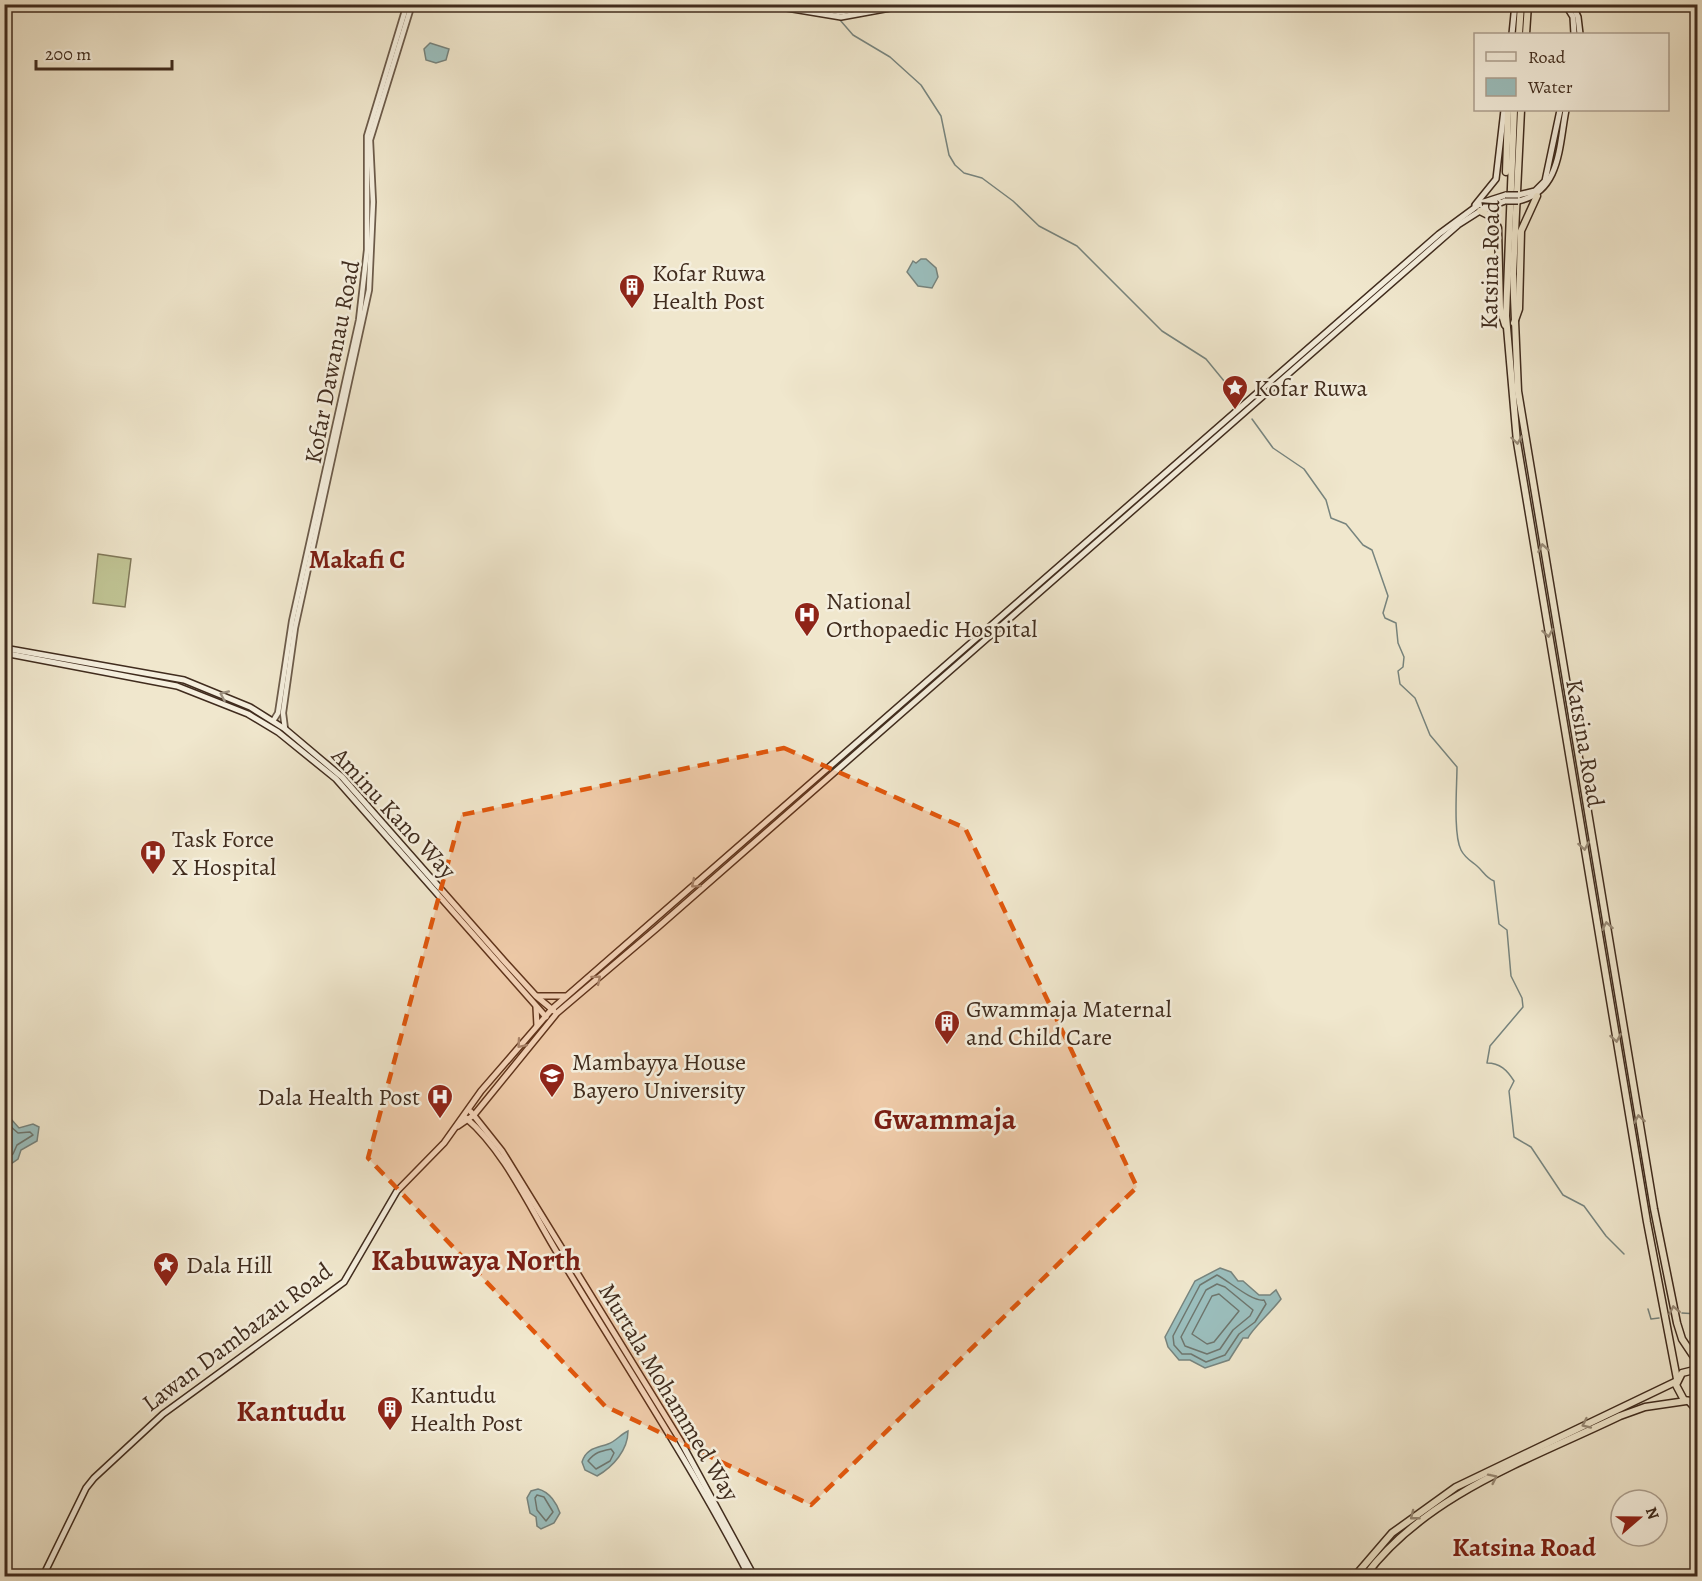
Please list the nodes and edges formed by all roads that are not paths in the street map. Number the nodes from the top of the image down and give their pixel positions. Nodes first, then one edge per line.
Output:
1 (408, 4) edge
2 (412, 4) edge
3 (762, 4) edge
4 (792, 4) edge
5 (882, 4) edge
6 (912, 4) edge
7 (1515, 4) edge
8 (1521, 4) edge
9 (1528, 4) edge
10 (1565, 4) edge
11 (1572, 4) edge
12 (833, 14) junction
13 (841, 14) junction
14 (1512, 33) edge
15 (1519, 33) edge
16 (1526, 33) edge
17 (1574, 33) edge
18 (1580, 33) edge
19 (1506, 111) edge
20 (1506, 111) edge
21 (1514, 111) edge
22 (1521, 111) edge
23 (1560, 111) edge
24 (1566, 111) edge
25 (378, 113) junction
26 (1509, 183) junction
27 (1537, 195) junction
28 (1506, 198) junction
29 (1518, 198) junction
30 (1472, 208) junction
31 (1480, 211) junction
32 (1513, 323) junction
33 (1507, 328) junction
34 (4, 648) edge
35 (4, 653) edge
36 (194, 683) junction
37 (191, 690) junction
38 (273, 721) junction
39 (285, 729) junction
40 (393, 838) junction
41 (676, 900) junction
42 (681, 906) junction
43 (536, 996) junction
44 (565, 996) junction
45 (535, 1005) junction
46 (554, 1011) junction
47 (548, 1018) junction
48 (537, 1026) junction
49 (483, 1104) junction
50 (468, 1109) junction
51 (463, 1115) junction
52 (474, 1115) junction
53 (469, 1120) junction
54 (456, 1127) junction
55 (484, 1127) junction
56 (1698, 1363) edge
57 (1698, 1369) edge
58 (1677, 1380) junction
59 (1687, 1401) junction
60 (1698, 1402) edge
61 (1698, 1412) edge
62 (43, 1576) edge
63 (748, 1576) edge
64 (754, 1576) edge
65 (1355, 1576) edge
66 (1365, 1576) edge

1 - 25 street
2 - 25 street, Kofar Dawanau Road
3 - 12 main road
4 - 12 main road
5 - 13 main road
6 - 13 main road
7 - 14 main road
8 - 15 highway
9 - 16 highway
10 - 17 main road
11 - 18 main road
12 - 13 main road
19 - 26 highway
20 - 30 main road
21 - 26 highway, Katsina Road
22 - 32 highway, Katsina Road
23 - 29 main road
24 - 27 main road
25 - 38 street, Kofar Dawanau Road
25 - 39 street, Kofar Dawanau Road
26 - 33 highway, Katsina Road
27 - 29 main road
27 - 32 highway
28 - 29 main road, bridge
28 - 30 main road
28 - 31 main road
30 -> 41 main road
31 - 33 highway
31 - 42 main road
56 -> 32 highway, Katsina Road
33 -> 58 highway, Katsina Road
34 - 36 main road, Aminu Kano Way
35 - 37 main road, Aminu Kano Way
36 - 37 main road
38 -> 36 main road, Aminu Kano Way
37 - 40 main road, Aminu Kano Way
38 - 39 main road, Aminu Kano Way
39 - 40 main road, Aminu Kano Way
40 - 43 main road, Aminu Kano Way
40 - 45 main road, Aminu Kano Way
41 - 42 main road
41 - 44 main road
46 -> 42 main road
43 - 44 main road
43 - 46 main road, Aminu Kano Way
44 - 46 main road
45 - 47 main road, Aminu Kano Way
45 - 48 main road
46 - 47 main road
47 - 48 main road
47 - 49 main road
48 -> 50 main road
49 - 52 main road
49 - 55 main road
50 - 51 main road
50 - 52 main road, Murtala Mohammed Way
51 - 53 main road, Murtala Mohammed Way
51 - 54 main road
52 - 53 main road
52 - 55 main road, Murtala Mohammed Way
53 - 54 main road
53 - 63 main road, Murtala Mohammed Way
54 - 62 main road, Lawan Dambazau Road
55 - 64 main road, Murtala Mohammed Way
57 - 58 highway
58 - 59 highway, Katsina Road
58 -> 65 highway
59 - 60 highway
59 - 61 main road
66 -> 59 highway

